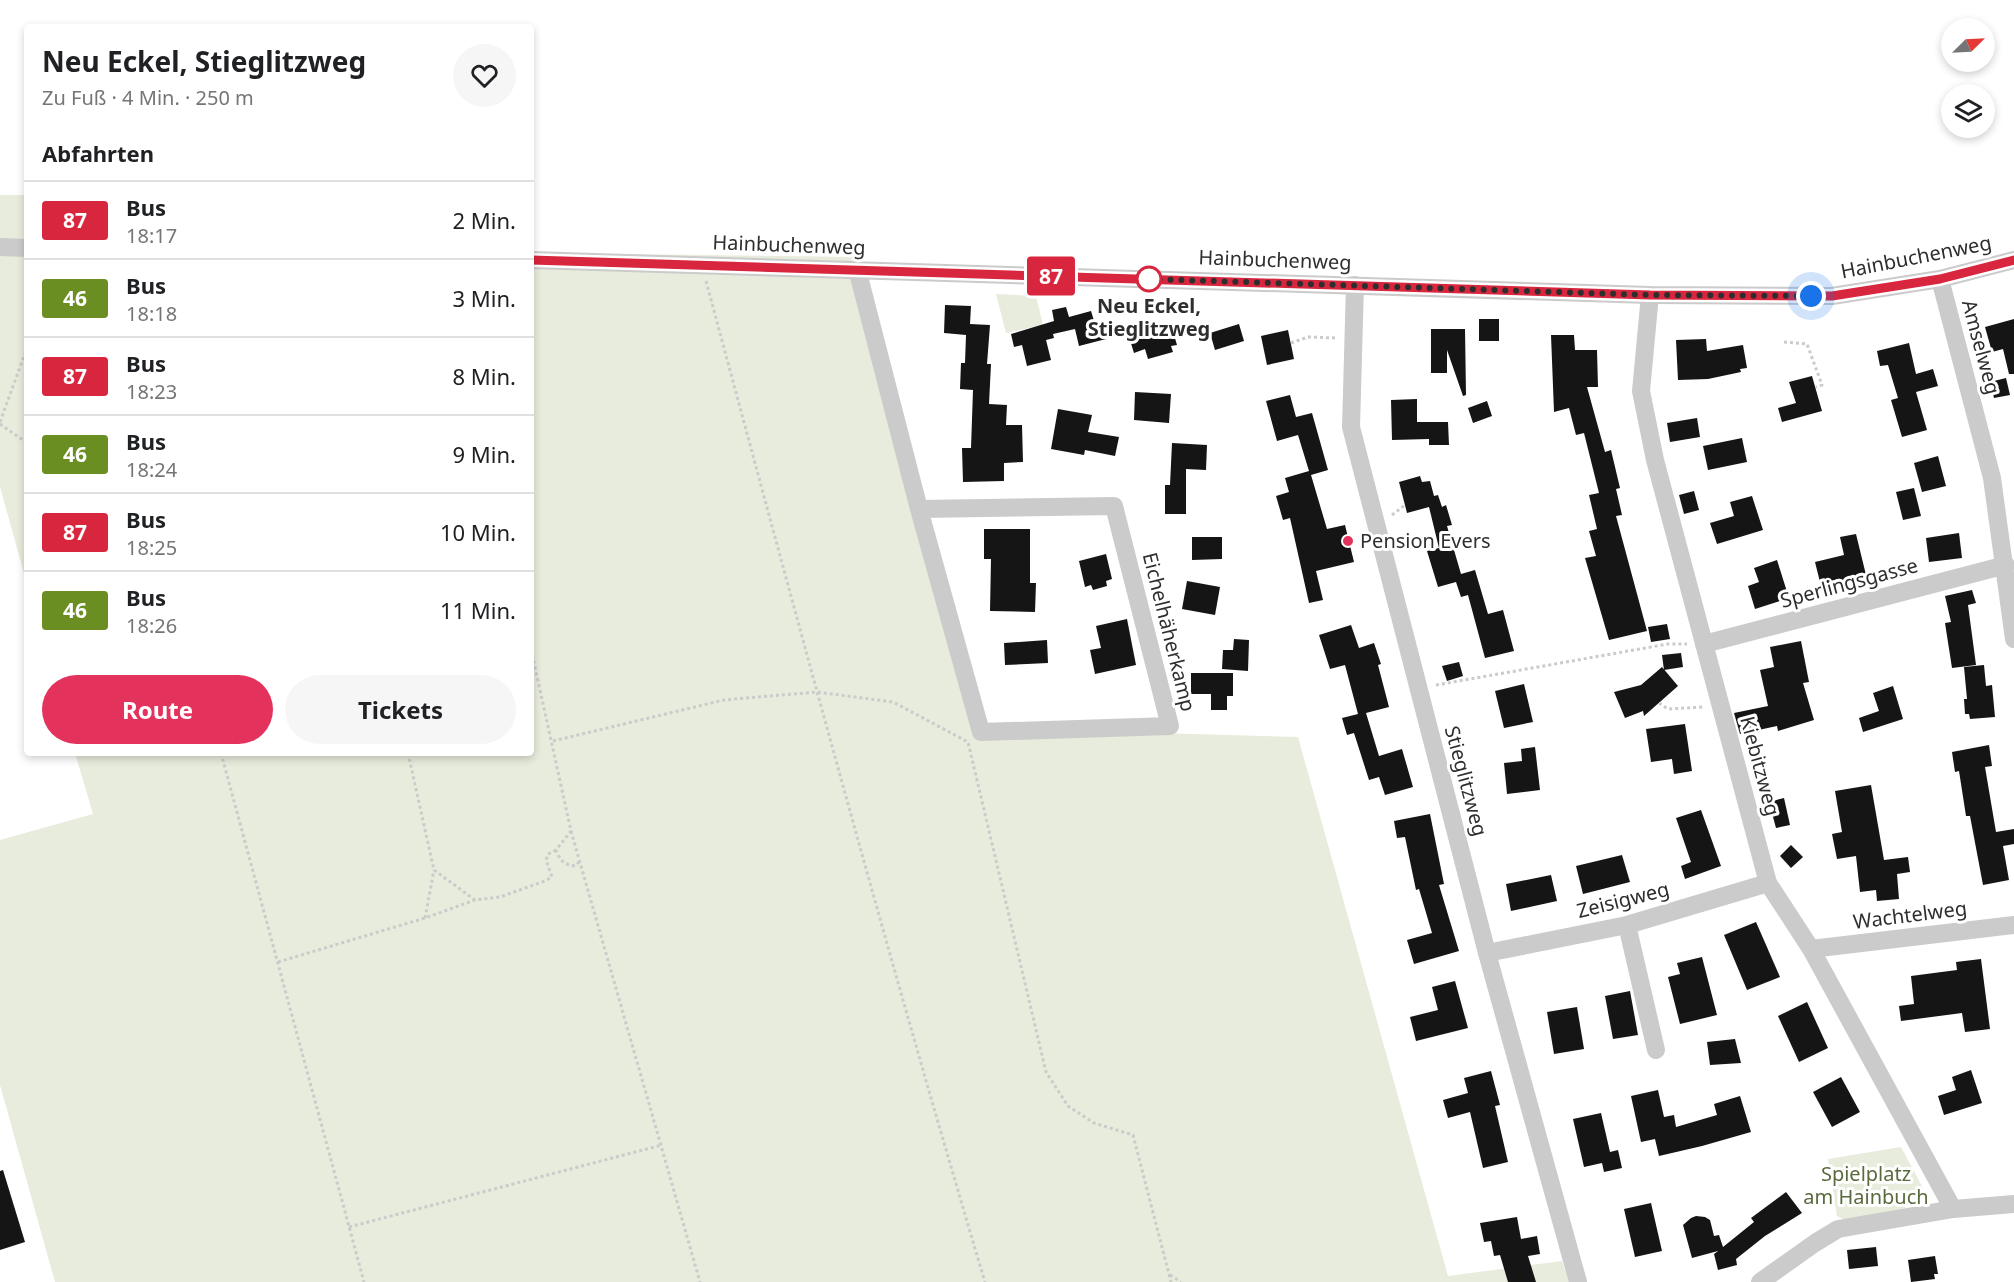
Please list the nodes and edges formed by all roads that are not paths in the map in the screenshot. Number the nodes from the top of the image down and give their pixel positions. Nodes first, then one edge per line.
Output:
1 (0, 247) edge
2 (24, 248) edge
3 (534, 260) edge
4 (2014, 260) edge
5 (857, 269) junction
6 (1940, 279) junction
7 (1355, 285) junction
8 (1650, 295) junction
9 (920, 509) junction
10 (2006, 565) junction
11 (2014, 639) edge
12 (1704, 644) junction
13 (1768, 883) junction
14 (1628, 925) junction
15 (2014, 925) edge
16 (1811, 949) junction
17 (1487, 953) junction
18 (1656, 1050) dead end
19 (2014, 1204) edge
20 (1953, 1209) junction
21 (1578, 1282) edge
22 (1760, 1282) edge

1 - 2 street
3 - 5 street, Hainbuchenweg
4 - 6 street, Hainbuchenweg
5 - 7 street, Hainbuchenweg
5 - 9 street, Eichelhäherkamp
6 - 8 street, Hainbuchenweg
6 - 10 street, Amselweg
7 - 8 street, Hainbuchenweg
7 - 17 street, Stieglitzweg
8 - 12 street, Kiebitzweg
9 - 9 street, Eichelhäherkamp
10 - 11 street, Amselweg
10 - 12 street, Sperlingsgasse
12 - 13 street, Kiebitzweg
13 - 14 street, Zeisigweg
13 - 16 street, Kiebitzweg
14 - 17 street, Zeisigweg
14 - 18 street
15 - 16 street, Wachtelweg
16 - 20 street, Kiebitzweg
17 - 21 street, Stieglitzweg
19 - 20 street
20 - 22 street

